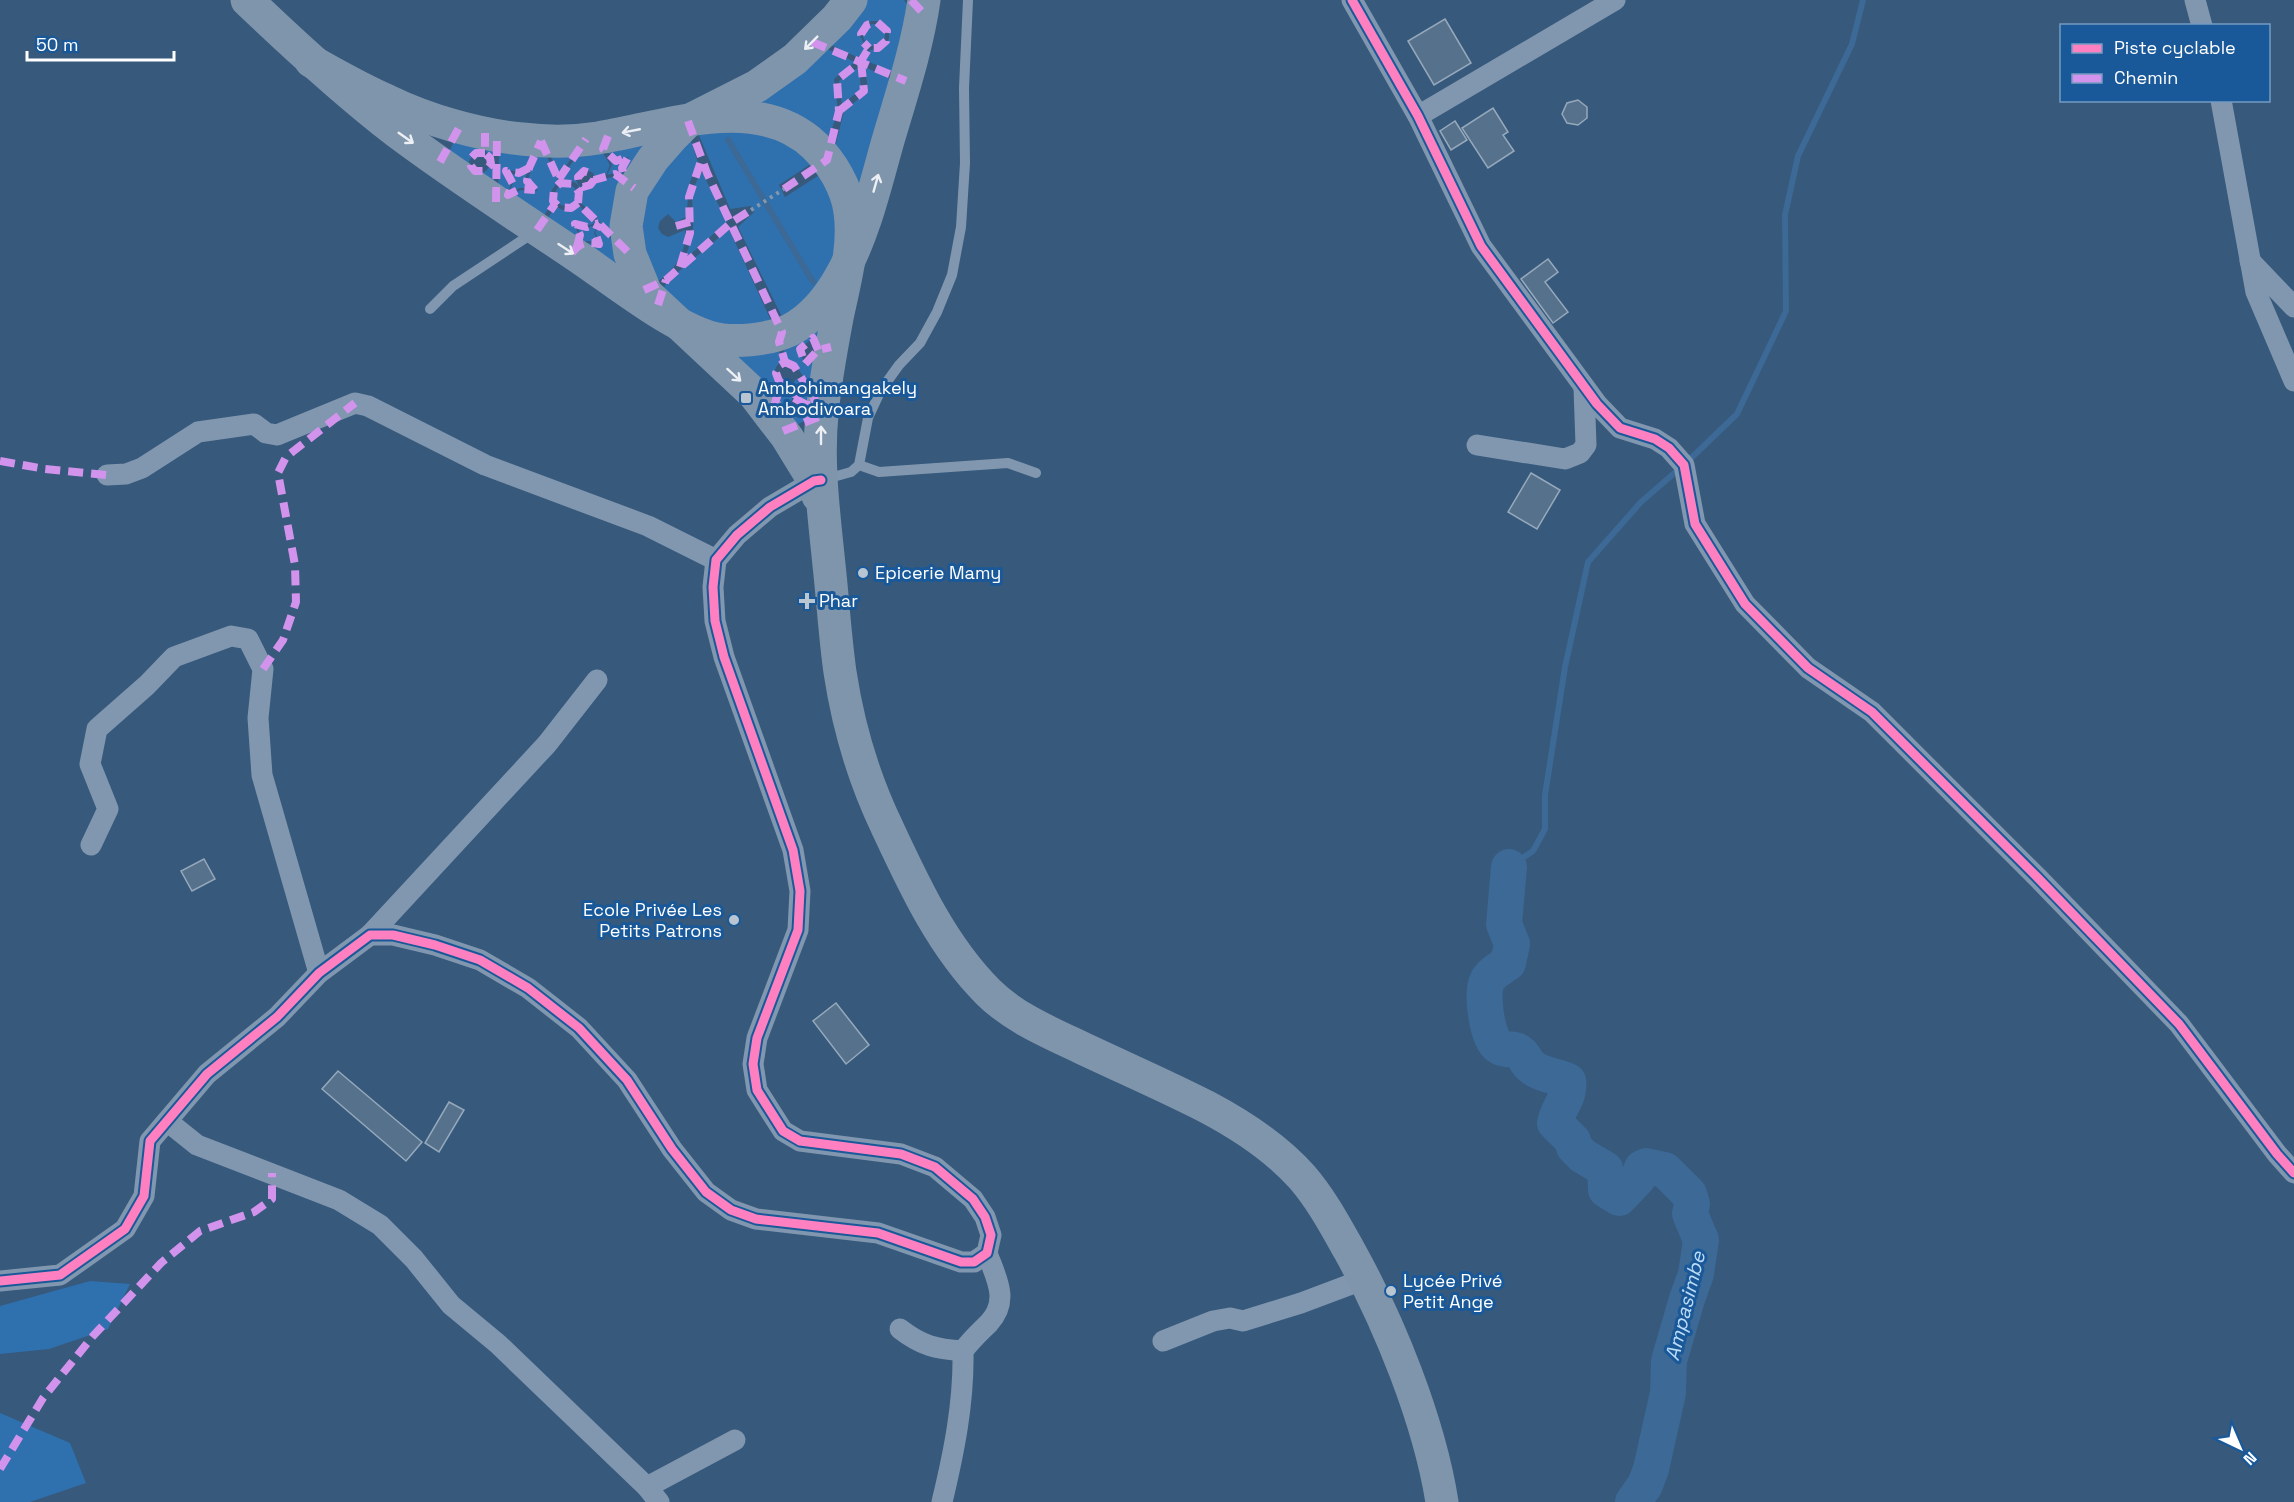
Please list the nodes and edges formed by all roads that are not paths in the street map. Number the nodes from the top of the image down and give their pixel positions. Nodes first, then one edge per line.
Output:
1 (247, 0) edge
2 (851, 0) edge
3 (924, 0) edge
4 (968, 0) edge
5 (1352, 0) edge
6 (1615, 0) edge
7 (2195, 0) edge
8 (2201, 24) edge
9 (311, 61) junction
10 (2221, 102) edge
11 (1418, 116) junction
12 (688, 120) junction
13 (537, 230) junction
14 (850, 259) junction
15 (2250, 261) junction
16 (2294, 307) edge
17 (430, 309) dead end
18 (675, 322) junction
19 (2294, 381) edge
20 (1584, 388) junction
21 (1477, 446) dead end
22 (859, 465) junction
23 (1036, 473) dead end
24 (107, 475) dead end
25 (818, 480) junction
26 (716, 560) junction
27 (597, 680) dead end
28 (90, 845) dead end
29 (370, 935) junction
30 (319, 973) junction
31 (167, 1121) junction
32 (2294, 1173) edge
33 (987, 1253) junction
34 (1365, 1279) junction
35 (0, 1281) edge
36 (900, 1329) dead end
37 (1163, 1341) dead end
38 (963, 1351) junction
39 (735, 1440) dead end
40 (653, 1495) edge
41 (942, 1502) edge
42 (1442, 1502) edge

1 - 9 main road
2 -> 12 main road
14 -> 3 main road
4 - 22 lane
5 - 11 street
6 - 11 street
7 - 8 street
12 -> 9 main road
9 -> 13 main road
10 - 15 street
11 - 20 street
12 - 14 main road
12 - 18 main road
13 - 17 lane
13 -> 18 main road
14 - 18 main road
25 -> 14 main road
15 - 16 street
15 - 19 street
18 -> 25 main road
20 - 21 street
20 - 32 street
22 - 23 lane
22 - 25 lane
24 - 26 street
25 - 26 street
25 - 34 main road
26 - 33 street
27 - 29 street
28 - 30 street
29 - 30 street
29 - 33 street
30 - 31 street
31 - 35 street
31 - 40 street
33 - 38 street
34 - 37 street
34 - 42 main road
36 - 38 street
38 - 41 street
39 - 40 street

